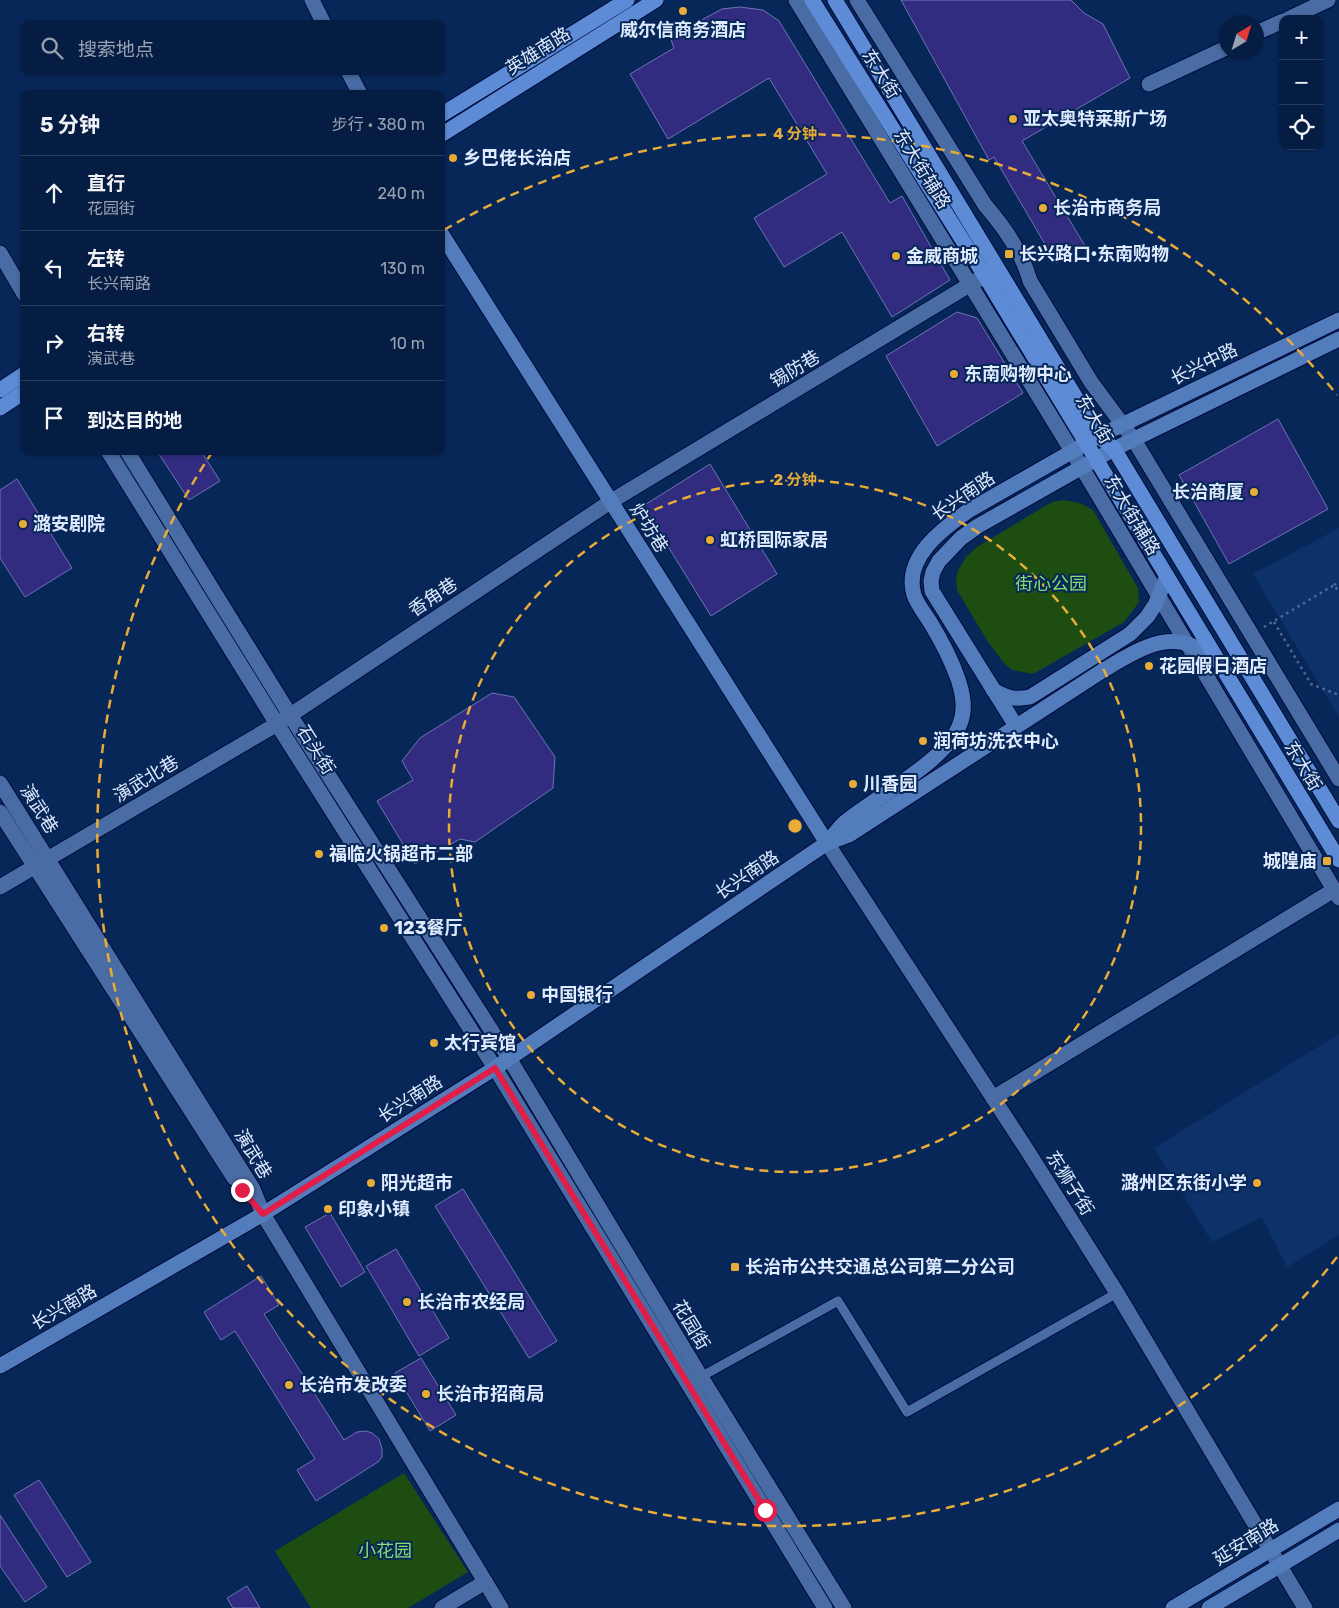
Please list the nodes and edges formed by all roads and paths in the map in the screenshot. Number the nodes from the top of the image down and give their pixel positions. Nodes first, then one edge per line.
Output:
1 (312, 0) edge
2 (626, 0) edge
3 (656, 0) edge
4 (796, 0) edge
5 (812, 0) edge
6 (857, 0) edge
7 (1328, 0) edge
8 (835, 1) edge
9 (1296, 15) edge
10 (322, 20) edge
11 (1279, 23) edge
12 (1264, 29) edge
13 (1219, 51) edge
14 (350, 75) edge
15 (1149, 84) dead end
16 (358, 90) edge
17 (445, 113) edge
18 (445, 132) edge
19 (445, 239) edge
20 (0, 253) edge
21 (991, 272) junction
22 (971, 285) junction
23 (20, 287) edge
24 (1339, 320) edge
25 (1339, 339) edge
26 (20, 377) edge
27 (0, 390) edge
28 (20, 395) edge
29 (0, 408) edge
30 (1122, 424) junction
31 (1093, 439) junction
32 (1134, 440) junction
33 (1114, 449) junction
34 (1072, 451) junction
35 (110, 455) edge
36 (129, 455) edge
37 (1095, 459) junction
38 (1081, 467) junction
39 (610, 502) junction
40 (1167, 576) junction
41 (1339, 582) edge
42 (1334, 585) junction
43 (1339, 592) edge
44 (1159, 596) junction
45 (1274, 622) junction
46 (1252, 634) junction
47 (1187, 644) junction
48 (1216, 659) junction
49 (993, 690) junction
50 (1339, 695) edge
51 (290, 715) junction
52 (277, 724) junction
53 (1016, 726) junction
54 (1339, 778) edge
55 (0, 783) edge
56 (0, 812) edge
57 (1339, 821) edge
58 (828, 843) junction
59 (1339, 860) edge
60 (42, 863) junction
61 (0, 888) edge
62 (1336, 894) edge
63 (510, 1058) junction
64 (495, 1068) junction
65 (993, 1098) junction
66 (263, 1214) junction
67 (1116, 1293) junction
68 (0, 1366) edge
69 (694, 1380) junction
70 (1339, 1509) edge
71 (1339, 1530) edge
72 (1272, 1550) junction
73 (1279, 1567) junction
74 (485, 1582) junction
75 (442, 1608) edge
76 (501, 1608) edge
77 (825, 1608) edge
78 (844, 1608) edge
79 (1173, 1608) edge
80 (1209, 1608) edge
81 (1305, 1608) edge

1 - 10 street
2 - 17 main road, 英雄南路
3 - 18 main road, 英雄南路
4 - 22 street, 东大街辅路
5 - 21 main road, 东大街
6 - 30 street, 东大街辅路
7 - 9 street
8 - 21 main road, 东大街
11 - 12 street
13 - 15 street
14 - 16 street
19 - 39 main road, 炉坊巷
20 - 23 street
21 - 22 street, 锡防巷
21 - 31 main road, 东大街
22 - 34 street, 东大街辅路
22 - 39 street, 锡防巷
24 - 30 main road, 长兴中路
25 - 32 main road, 长兴中路
26 - 27 main road
28 - 29 main road
30 - 31 main road, 长兴中路
30 - 32 street, 东大街辅路
31 - 33 main road, 东大街
31 - 34 main road, 长兴南路
31 - 37 main road, 东大街
32 - 33 main road, 长兴中路
32 - 46 street, 东大街辅路
33 - 37 main road, 长兴中路
33 - 57 main road, 东大街
34 - 38 street, 东大街辅路
34 - 58 main road, 长兴南路
35 - 52 street, 石头街
36 - 51 street, 石头街
37 - 38 main road, 长兴南路
37 - 40 main road, 东大街
38 - 44 street, 东大街辅路
38 - 49 main road, 长兴南路
39 - 51 street, 香角巷
39 - 58 main road, 炉坊巷
40 - 44 main road
40 - 48 main road, 东大街
41 - 42 path
42 - 43 path
42 - 45 path
44 - 47 street, 东大街辅路
44 - 49 main road
45 - 46 path
45 - 50 path
46 - 54 street, 东大街辅路
47 - 48 main road, 长兴南路
47 - 53 main road, 长兴南路
47 - 62 street, 东大街辅路
48 - 59 main road, 东大街
49 - 53 main road, 长兴南路
51 - 52 street, 香角巷
51 - 63 street, 石头街
52 - 60 street, 演武北巷
52 - 64 street, 石头街
53 - 58 main road, 长兴南路
55 - 60 street, 演武巷
56 - 60 street, 演武巷
58 - 63 main road, 长兴南路
58 - 65 street, 东狮子街
60 - 61 street, 演武北巷
60 - 66 street, 演武巷
62 - 65 street
63 - 64 main road, 长兴南路
63 - 69 street, 花园街
64 - 66 main road, 长兴南路
64 - 69 street, 花园街
65 - 67 street, 东狮子街
66 - 68 main road, 长兴南路
66 - 74 street, 演武巷
67 - 69 lane
67 - 72 street, 东狮子街
69 - 77 street, 花园街
69 - 78 street, 花园街
70 - 72 main road, 延安南路
71 - 73 main road
72 - 73 street, 东狮子街
72 - 79 main road, 延安南路
73 - 80 main road
73 - 81 street, 东狮子街
74 - 75 street
74 - 76 street, 演武巷

